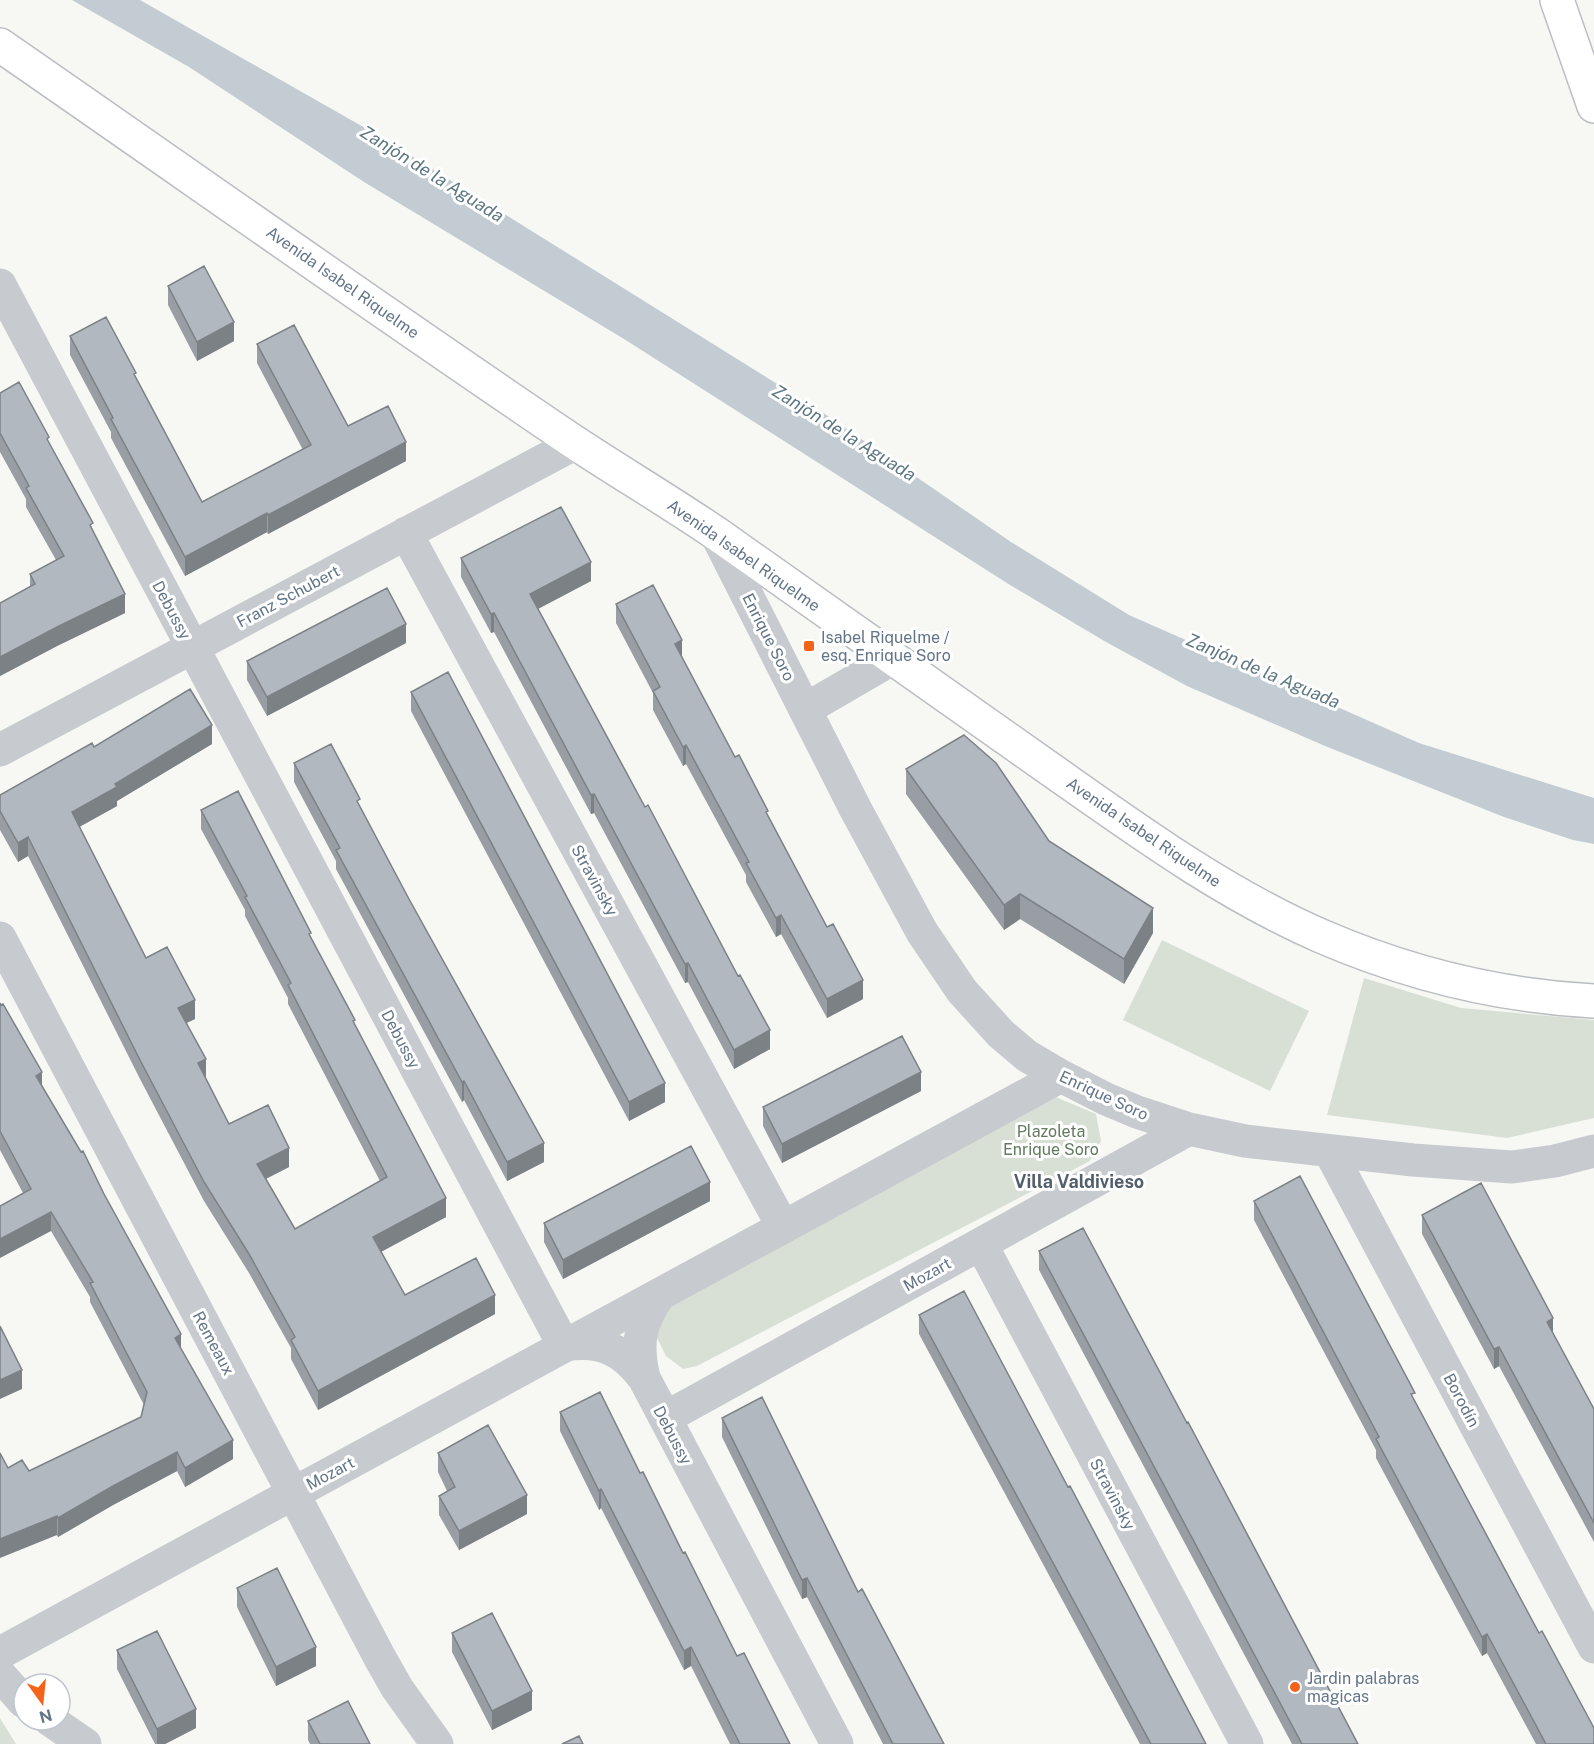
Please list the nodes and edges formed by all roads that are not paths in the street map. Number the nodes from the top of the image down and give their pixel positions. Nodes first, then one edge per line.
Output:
1 (1557, 0) edge
2 (0, 45) edge
3 (1594, 106) edge
4 (0, 285) edge
5 (576, 442) junction
6 (406, 533) junction
7 (716, 534) junction
8 (192, 648) junction
9 (892, 659) junction
10 (806, 709) junction
11 (0, 750) edge
12 (0, 938) edge
13 (1594, 1001) edge
14 (1061, 1076) junction
15 (1189, 1129) junction
16 (1594, 1151) edge
17 (1330, 1152) junction
18 (783, 1227) junction
19 (981, 1244) junction
20 (660, 1294) junction
21 (564, 1346) junction
22 (644, 1378) junction
23 (664, 1418) junction
24 (293, 1493) junction
25 (1594, 1647) edge
26 (0, 1653) edge
27 (0, 1675) edge
28 (12, 1688) edge
29 (68, 1732) edge
30 (85, 1744) edge
31 (436, 1744) edge
32 (837, 1744) edge
33 (1246, 1744) edge

1 - 3 main road
2 - 5 main road, Avenida Isabel Riquelme
4 - 8 street, Debussy
5 - 6 street, Franz Schubert
5 - 7 main road, Avenida Isabel Riquelme
6 - 8 street, Franz Schubert
6 - 18 street, Stravinsky
7 - 9 main road, Avenida Isabel Riquelme
7 - 10 street, Enrique Soro
8 - 11 street, Franz Schubert
8 - 21 street, Debussy
9 - 10 street
9 - 13 main road, Avenida Isabel Riquelme
10 - 14 street, Enrique Soro
12 - 24 street, Remeaux
14 - 15 street, Enrique Soro
14 - 18 street, Mozart
15 - 17 street, Enrique Soro
15 - 19 street, Mozart
16 - 17 street, Enrique Soro
17 - 25 street, Borodín
18 - 20 street, Mozart
19 - 23 street, Mozart
19 - 33 street, Stravinsky
20 - 21 street, Mozart
20 - 22 street, Mozart
21 - 22 street, Debussy
21 - 24 street, Mozart
22 - 23 street, Debussy
23 - 32 street, Debussy
24 - 26 street, Mozart
24 - 31 street, Remeaux
27 - 28 street
29 - 30 street

